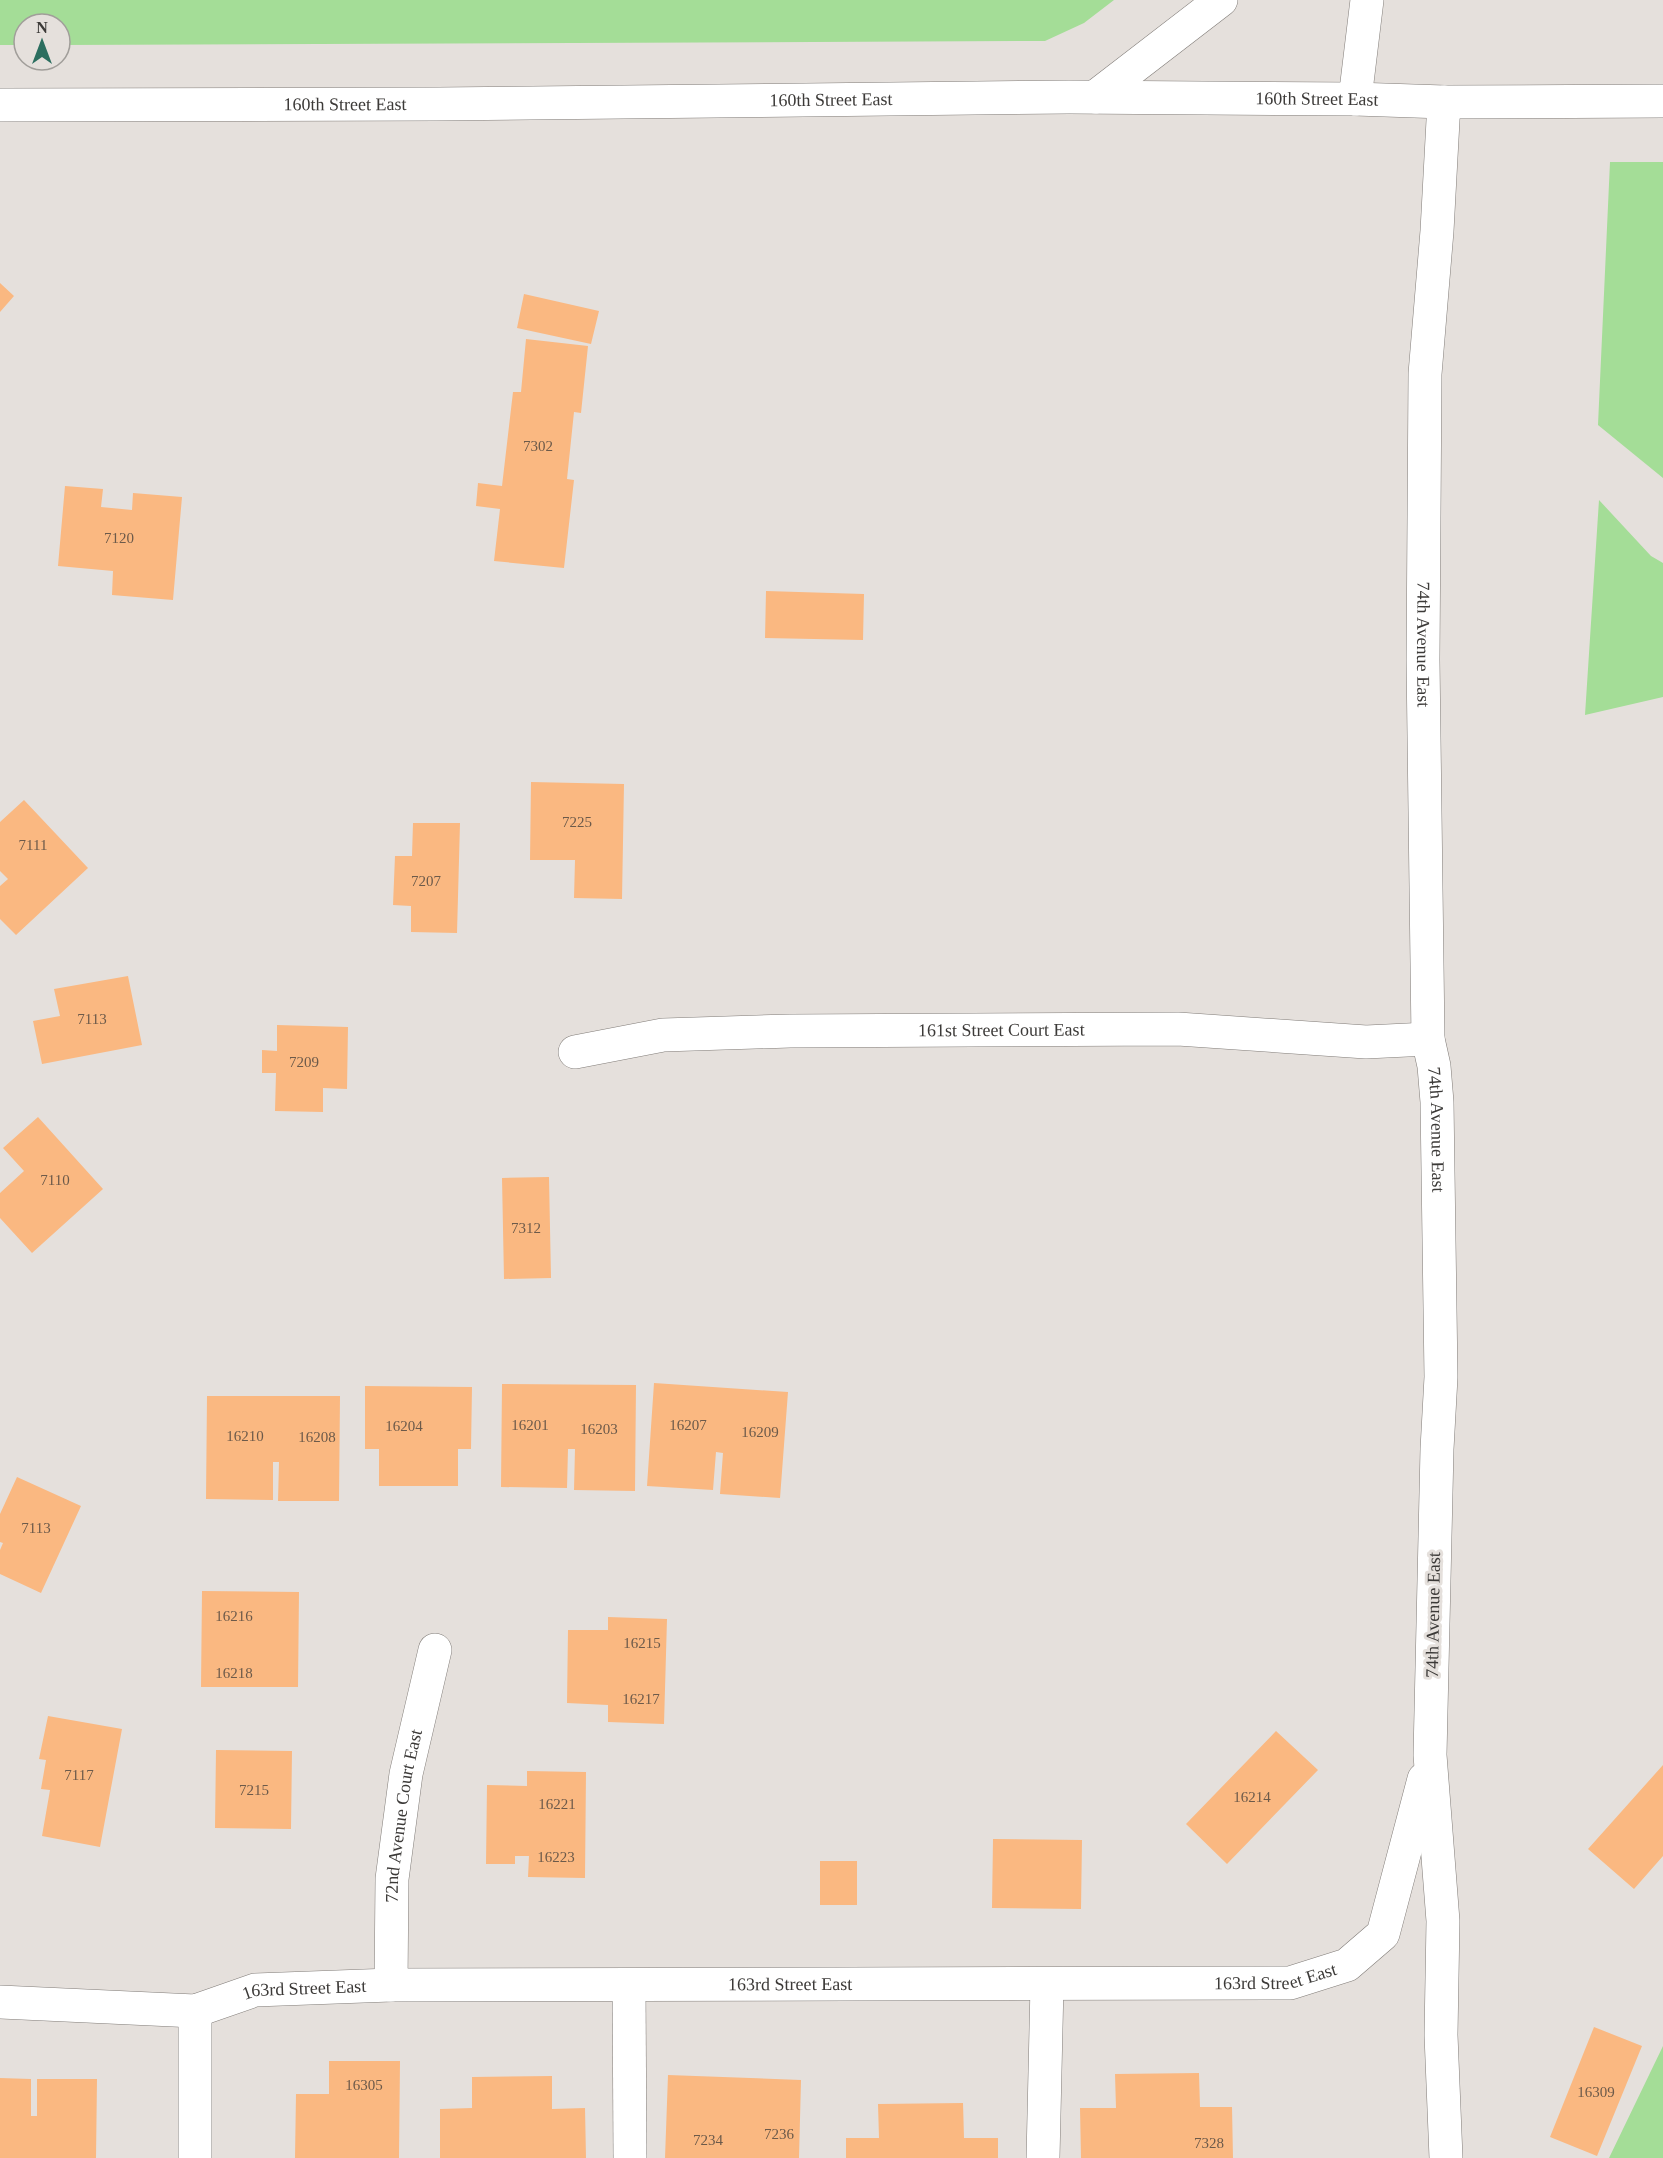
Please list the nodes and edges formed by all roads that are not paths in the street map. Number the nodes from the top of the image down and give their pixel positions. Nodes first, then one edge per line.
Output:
1 (1221, 0) edge
2 (1367, 0) edge
3 (1095, 97) junction
4 (1355, 99) junction
5 (1663, 100) edge
6 (1444, 102) junction
7 (0, 105) edge
8 (1428, 1039) junction
9 (575, 1052) dead end
10 (435, 1650) dead end
11 (1430, 1755) junction
12 (391, 1984) junction
13 (629, 1984) junction
14 (1047, 1984) junction
15 (0, 2002) edge
16 (195, 2011) junction
17 (195, 2158) edge
18 (630, 2158) edge
19 (1043, 2158) edge
20 (1446, 2158) edge

1 - 3 street
2 - 4 street
3 - 4 street, 160th Street East
3 - 7 street, 160th Street East
4 - 6 street, 160th Street East
5 - 6 street, 160th Street East
6 - 8 street, 74th Avenue East
8 - 9 street, 161st Street Court East
8 - 11 street, 74th Avenue East
10 - 12 street, 72nd Avenue Court East
11 - 14 street, 163rd Street East
11 - 20 street, 74th Avenue East
12 - 13 street, 163rd Street East
12 - 16 street, 163rd Street East
13 - 14 street, 163rd Street East
13 - 18 street
14 - 19 street
15 - 16 street, 163rd Street East
16 - 17 street

